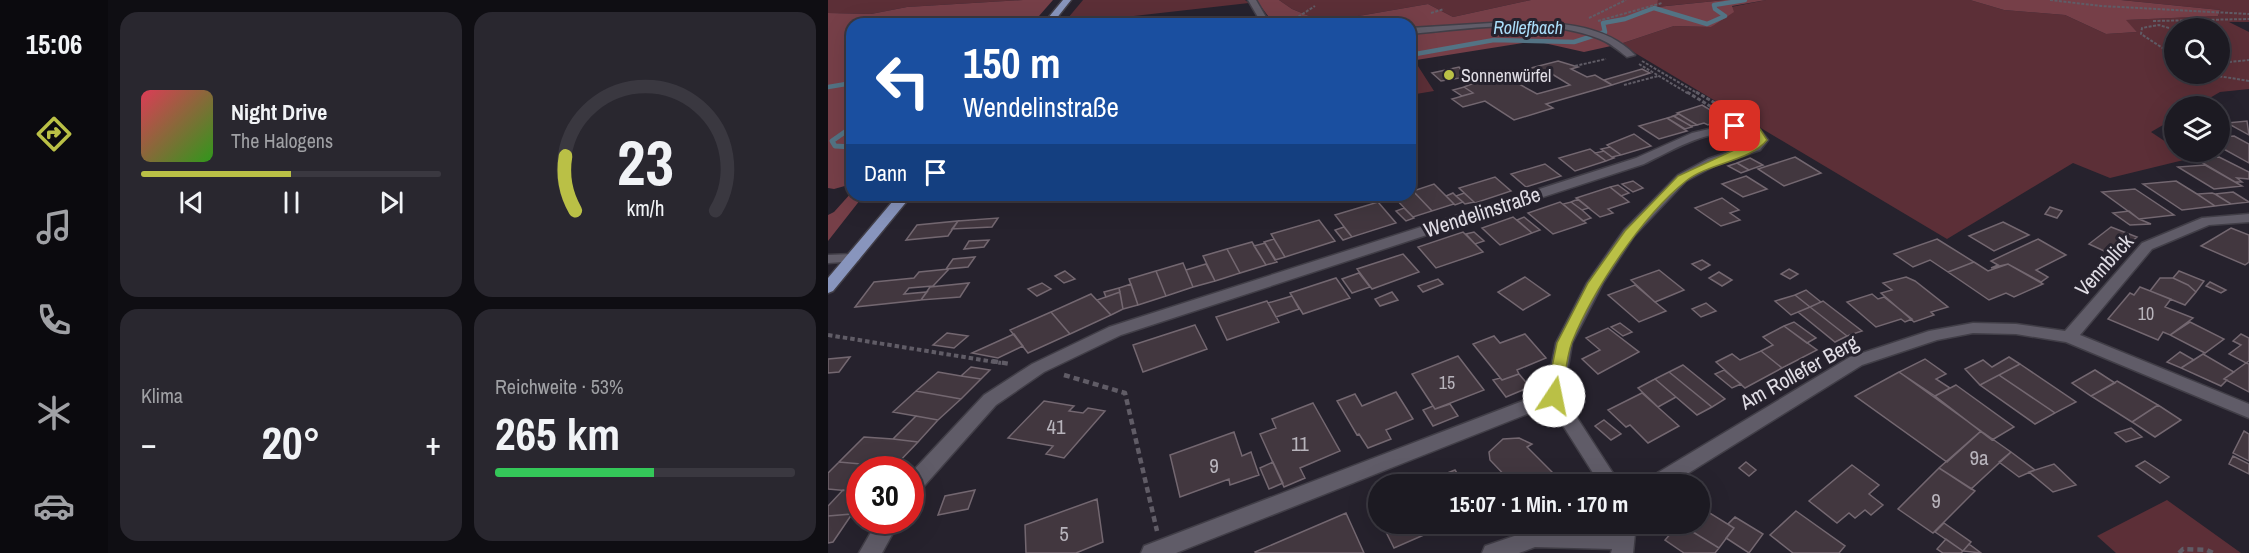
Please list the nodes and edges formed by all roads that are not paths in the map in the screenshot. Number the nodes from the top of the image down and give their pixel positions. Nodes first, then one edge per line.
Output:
1 (1066, 0) edge
2 (1252, 0) edge
3 (1052, 18) edge
4 (1260, 18) edge
5 (1416, 31) edge
6 (1630, 55) road end
7 (900, 201) edge
8 (2249, 218) edge
9 (853, 258) junction
10 (828, 259) edge
11 (828, 288) edge
12 (2069, 337) junction
13 (1554, 396) junction
14 (2249, 411) edge
15 (924, 473) edge
16 (1604, 474) edge
17 (1672, 474) edge
18 (882, 534) edge
19 (1624, 539) edge
20 (1156, 551) edge
21 (870, 553) edge
22 (1493, 553) edge

1 - 3 main road
2 - 4 street
5 - 6 street
7 - 9 main road
8 - 12 street, Vennblick
9 - 10 street
9 - 11 main road
12 - 14 street, Am Rollefer Berg
12 - 17 street, Am Rollefer Berg
13 - 15 street, Wendelinstraße
13 - 16 street
13 - 20 street
18 - 21 street
19 - 22 street

